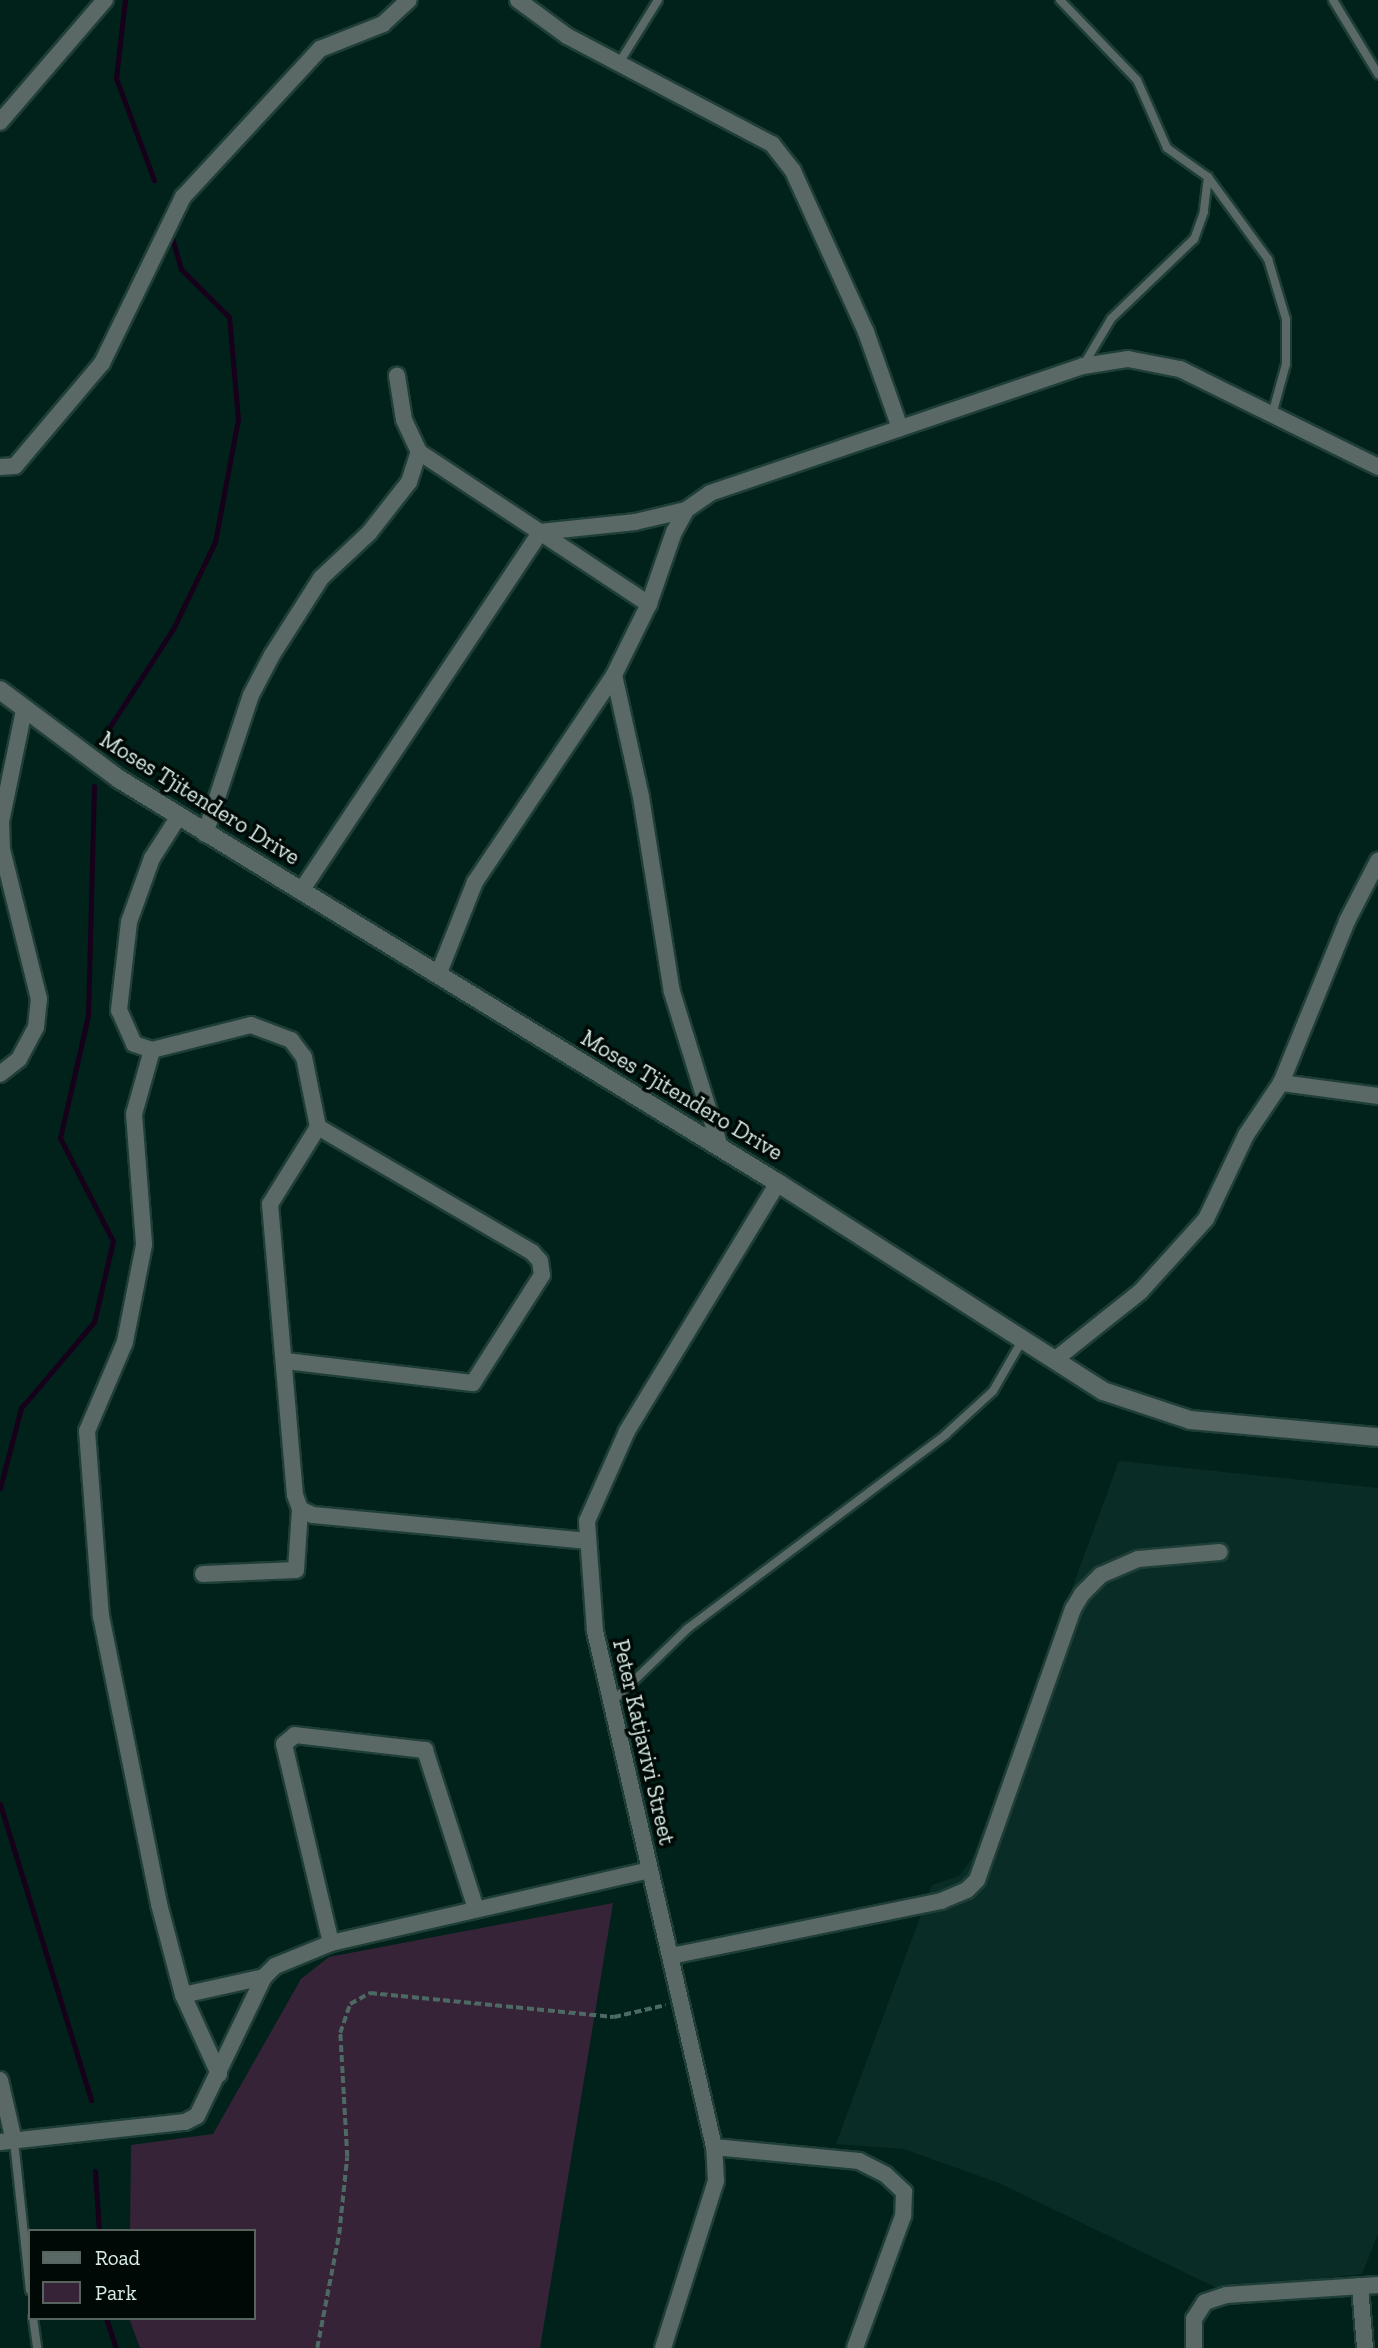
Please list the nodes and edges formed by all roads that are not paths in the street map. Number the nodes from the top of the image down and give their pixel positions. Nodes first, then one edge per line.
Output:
1 (105, 0) edge
2 (409, 0) edge
3 (518, 0) edge
4 (658, 0) edge
5 (1060, 0) edge
6 (1334, 0) edge
7 (619, 63) junction
8 (1378, 74) edge
9 (0, 122) edge
10 (1208, 177) junction
11 (1083, 366) junction
12 (397, 376) dead end
13 (1272, 415) junction
14 (900, 428) junction
15 (419, 452) junction
16 (0, 467) edge
17 (1378, 467) edge
18 (686, 510) junction
19 (540, 532) junction
20 (649, 604) junction
21 (614, 675) junction
22 (0, 690) edge
23 (24, 710) junction
24 (179, 816) junction
25 (205, 834) junction
26 (1378, 861) edge
27 (4, 885) edge
28 (301, 891) junction
29 (438, 975) junction
30 (152, 1050) junction
31 (0, 1074) edge
32 (1281, 1083) junction
33 (1378, 1096) edge
34 (318, 1127) junction
35 (720, 1147) junction
36 (778, 1183) junction
37 (1024, 1336) junction
38 (1058, 1358) junction
39 (285, 1361) junction
40 (1378, 1437) edge
41 (300, 1509) junction
42 (586, 1541) junction
43 (1220, 1552) dead end
44 (202, 1574) dead end
45 (611, 1703) junction
46 (650, 1870) junction
47 (475, 1909) junction
48 (331, 1943) junction
49 (671, 1956) junction
50 (264, 1977) junction
51 (183, 1995) junction
52 (219, 2074) junction
53 (0, 2080) edge
54 (7, 2141) edge
55 (714, 2147) junction
56 (28, 2277) edge
57 (1378, 2284) edge
58 (1360, 2286) junction
59 (33, 2320) edge
60 (37, 2348) edge
61 (663, 2348) edge
62 (855, 2348) edge
63 (1194, 2348) edge
64 (1365, 2348) edge

1 - 9 street
2 - 16 street
3 - 7 street
4 - 7 lane
5 - 10 lane
6 - 8 lane
7 - 14 street
10 - 11 lane
10 - 13 lane
11 - 13 street
11 - 14 street
12 - 15 street
13 - 17 street
14 - 18 street
15 - 19 street
15 - 25 street
18 - 19 street
18 - 20 street
19 - 20 street
19 - 28 street
20 - 21 street
21 - 29 street
21 - 35 street
22 - 23 street, Moses Tjitendero Drive
23 - 24 street, Moses Tjitendero Drive
23 - 27 street
24 - 25 street, Moses Tjitendero Drive
24 - 30 street
25 - 28 street, Moses Tjitendero Drive
26 - 32 street
27 - 31 street
28 - 29 street, Moses Tjitendero Drive
29 - 35 street, Moses Tjitendero Drive
30 - 34 street
30 - 51 street
32 - 33 street
32 - 38 street
34 - 39 street
34 - 39 street
35 - 36 street, Moses Tjitendero Drive
36 - 37 street, Moses Tjitendero Drive
36 - 42 street, Peter Katjavivi Street
37 - 38 street, Moses Tjitendero Drive
37 - 45 lane
38 - 40 street, Moses Tjitendero Drive
39 - 41 street
41 - 42 street
41 - 44 street
42 - 45 street, Peter Katjavivi Street
43 - 49 street
45 - 46 street, Peter Katjavivi Street
46 - 47 street
46 - 49 street, Peter Katjavivi Street
47 - 48 street
47 - 48 street
48 - 50 street
49 - 55 street, Peter Katjavivi Street
50 - 51 street
50 - 52 street
51 - 52 street
52 - 54 street
53 - 54 street
54 - 56 lane
55 - 61 street, Peter Katjavivi Street
55 - 62 street
57 - 58 street
58 - 63 street
58 - 64 street
59 - 60 lane

